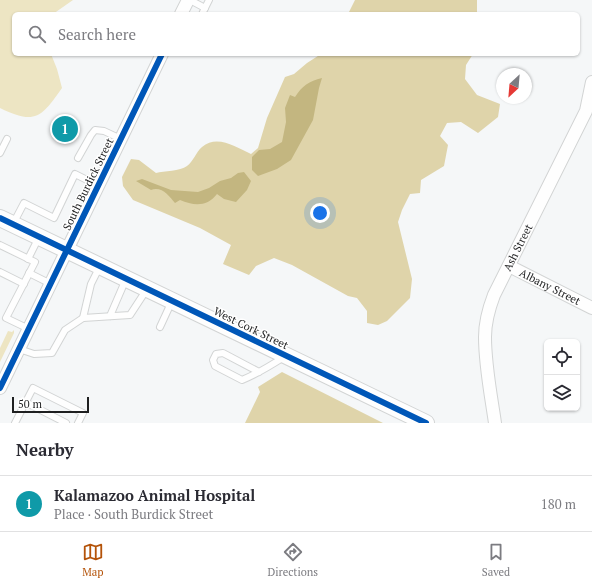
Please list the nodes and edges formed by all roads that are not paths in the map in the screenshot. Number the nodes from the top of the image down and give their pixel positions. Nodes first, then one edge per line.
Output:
1 (189, 0) edge
2 (209, 0) edge
3 (204, 11) edge
4 (182, 12) edge
5 (161, 56) edge
6 (592, 82) edge
7 (589, 112) edge
8 (7, 139) dead end
9 (121, 139) junction
10 (0, 154) edge
11 (78, 158) dead end
12 (98, 186) junction
13 (6, 221) edge
14 (39, 236) junction
15 (0, 245) edge
16 (67, 250) junction
17 (28, 259) junction
18 (100, 266) junction
19 (508, 266) junction
20 (0, 272) edge
21 (29, 273) junction
22 (126, 279) junction
23 (24, 284) junction
24 (51, 284) junction
25 (147, 289) junction
26 (172, 301) junction
27 (592, 308) edge
28 (110, 316) junction
29 (83, 318) junction
30 (3, 319) edge
31 (160, 327) dead end
32 (29, 329) junction
33 (19, 349) junction
34 (285, 356) junction
35 (259, 372) junction
36 (0, 388) edge
37 (25, 402) junction
38 (15, 423) edge
39 (66, 423) edge
40 (78, 423) edge
41 (426, 423) edge
42 (495, 423) edge

1 - 3 lane
1 - 4 street
2 - 3 lane
5 - 9 street, South Burdick Street
6 - 7 street, Ash Street
7 - 19 street, Ash Street
8 - 10 lane
9 - 11 lane
9 - 12 street, South Burdick Street
12 - 13 lane
12 - 16 street, South Burdick Street
13 - 14 street, West Cork Street
14 - 16 street, West Cork Street
14 - 17 lane
15 - 17 lane
16 - 18 street, West Cork Street
16 - 24 street, South Burdick Street
17 - 21 lane
18 - 22 street, West Cork Street
18 - 29 lane
19 - 27 street, Albany Street
19 - 42 street, Ash Street
20 - 23 lane
21 - 23 lane
21 - 24 lane
22 - 25 street, West Cork Street
22 - 28 lane
23 - 30 lane
24 - 32 street, South Burdick Street
25 - 26 street, West Cork Street
25 - 28 lane
26 - 31 lane
26 - 34 street, West Cork Street
28 - 29 lane
29 - 33 lane
30 - 32 lane
32 - 33 street, South Burdick Street
33 - 36 street, South Burdick Street
34 - 35 lane
34 - 41 street, West Cork Street
35 - 35 lane
37 - 38 lane
37 - 39 lane
37 - 40 lane

